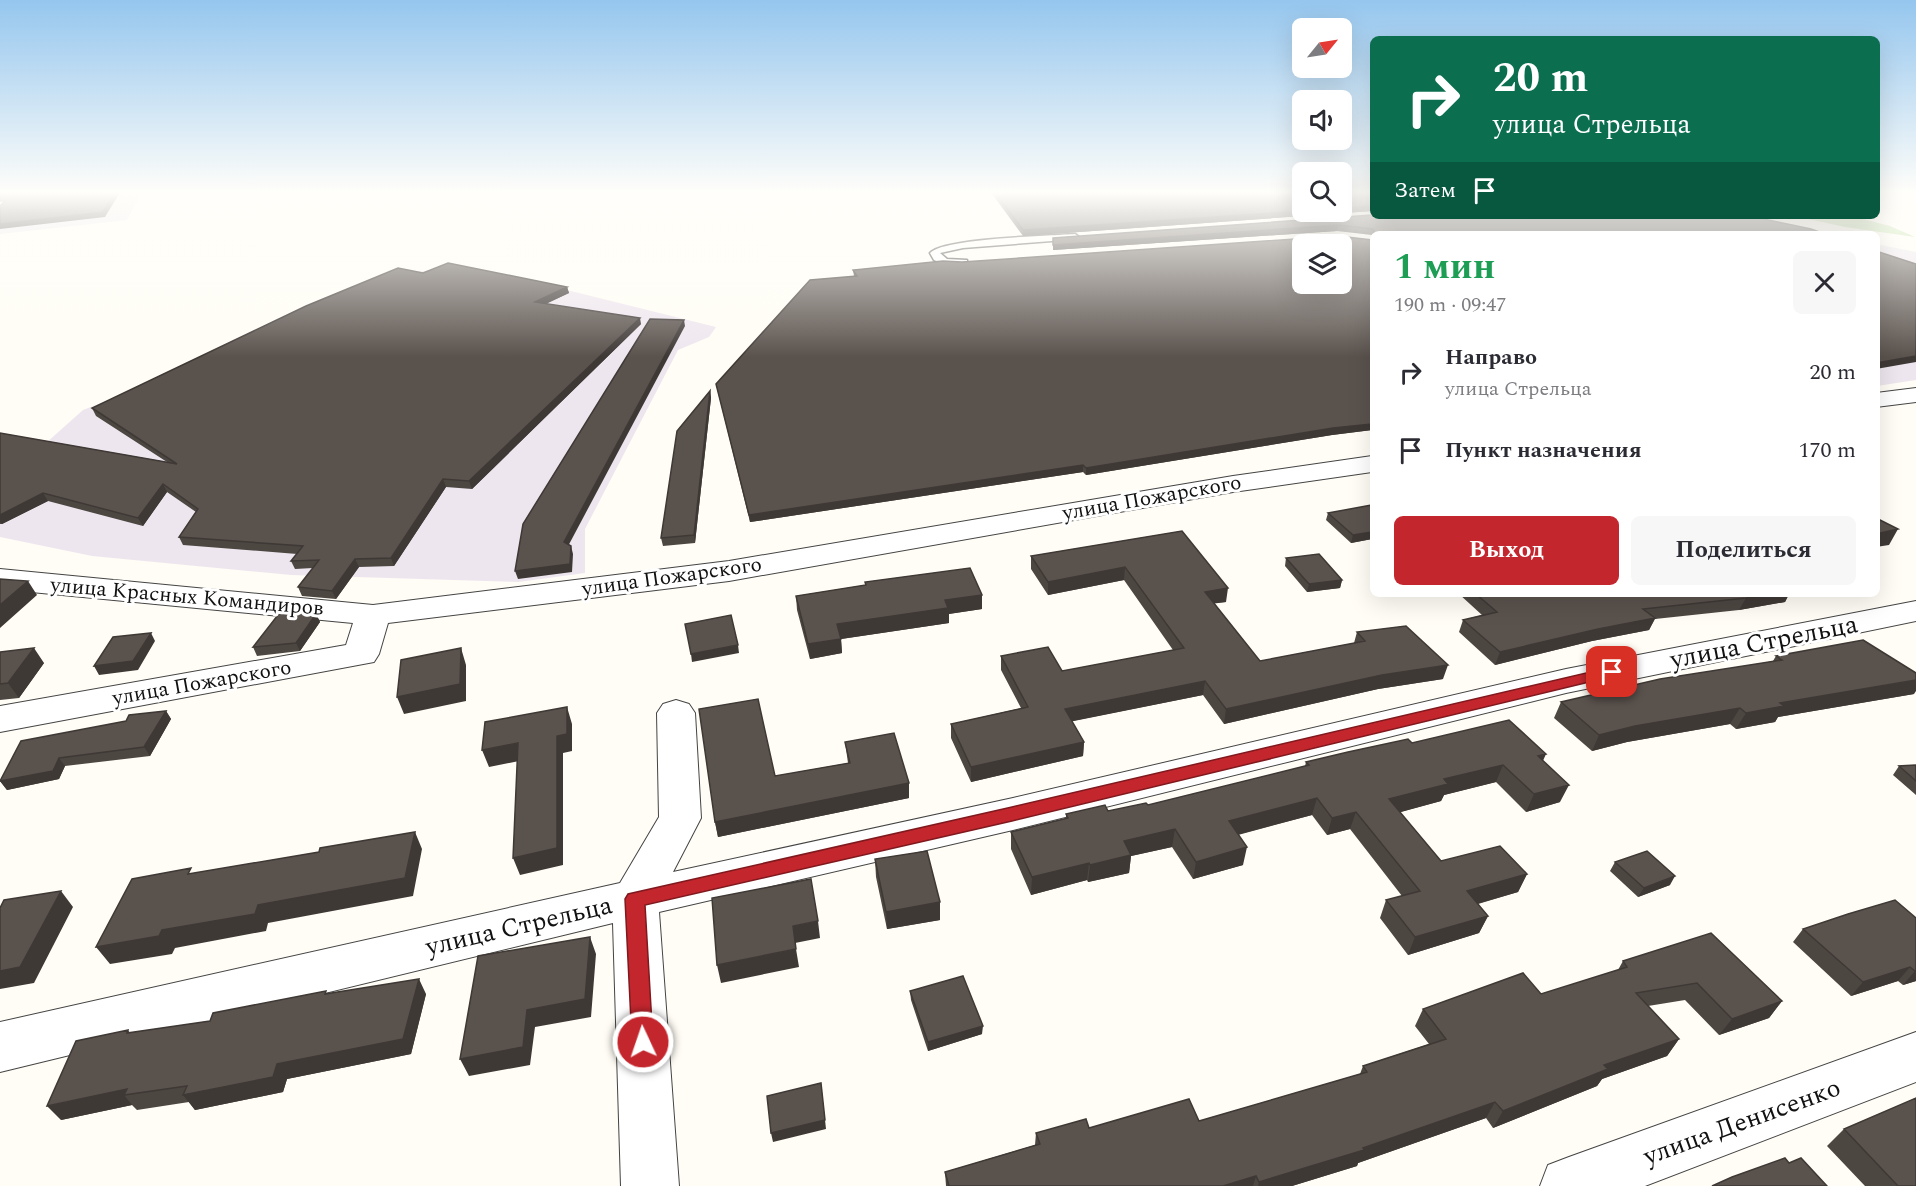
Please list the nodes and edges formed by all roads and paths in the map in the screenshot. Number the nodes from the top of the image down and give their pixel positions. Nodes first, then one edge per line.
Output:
1 (954, 246) edge
2 (974, 262) edge
3 (1916, 395) edge
4 (1880, 400) edge
5 (1370, 464) edge
6 (0, 579) edge
7 (1916, 611) edge
8 (373, 615) junction
9 (676, 714) dead end
10 (0, 718) edge
11 (635, 899) junction
12 (0, 1047) edge
13 (1916, 1057) edge
14 (650, 1186) edge
15 (1569, 1186) edge

1 - 2 lane
3 - 4 street
5 - 8 street, улица Пожарского
6 - 8 street, улица Красных Командиров
7 - 11 street, улица Стрельца
8 - 10 street, улица Пожарского
9 - 11 street
11 - 12 street, улица Стрельца
11 - 14 street
13 - 15 street, улица Денисенко

